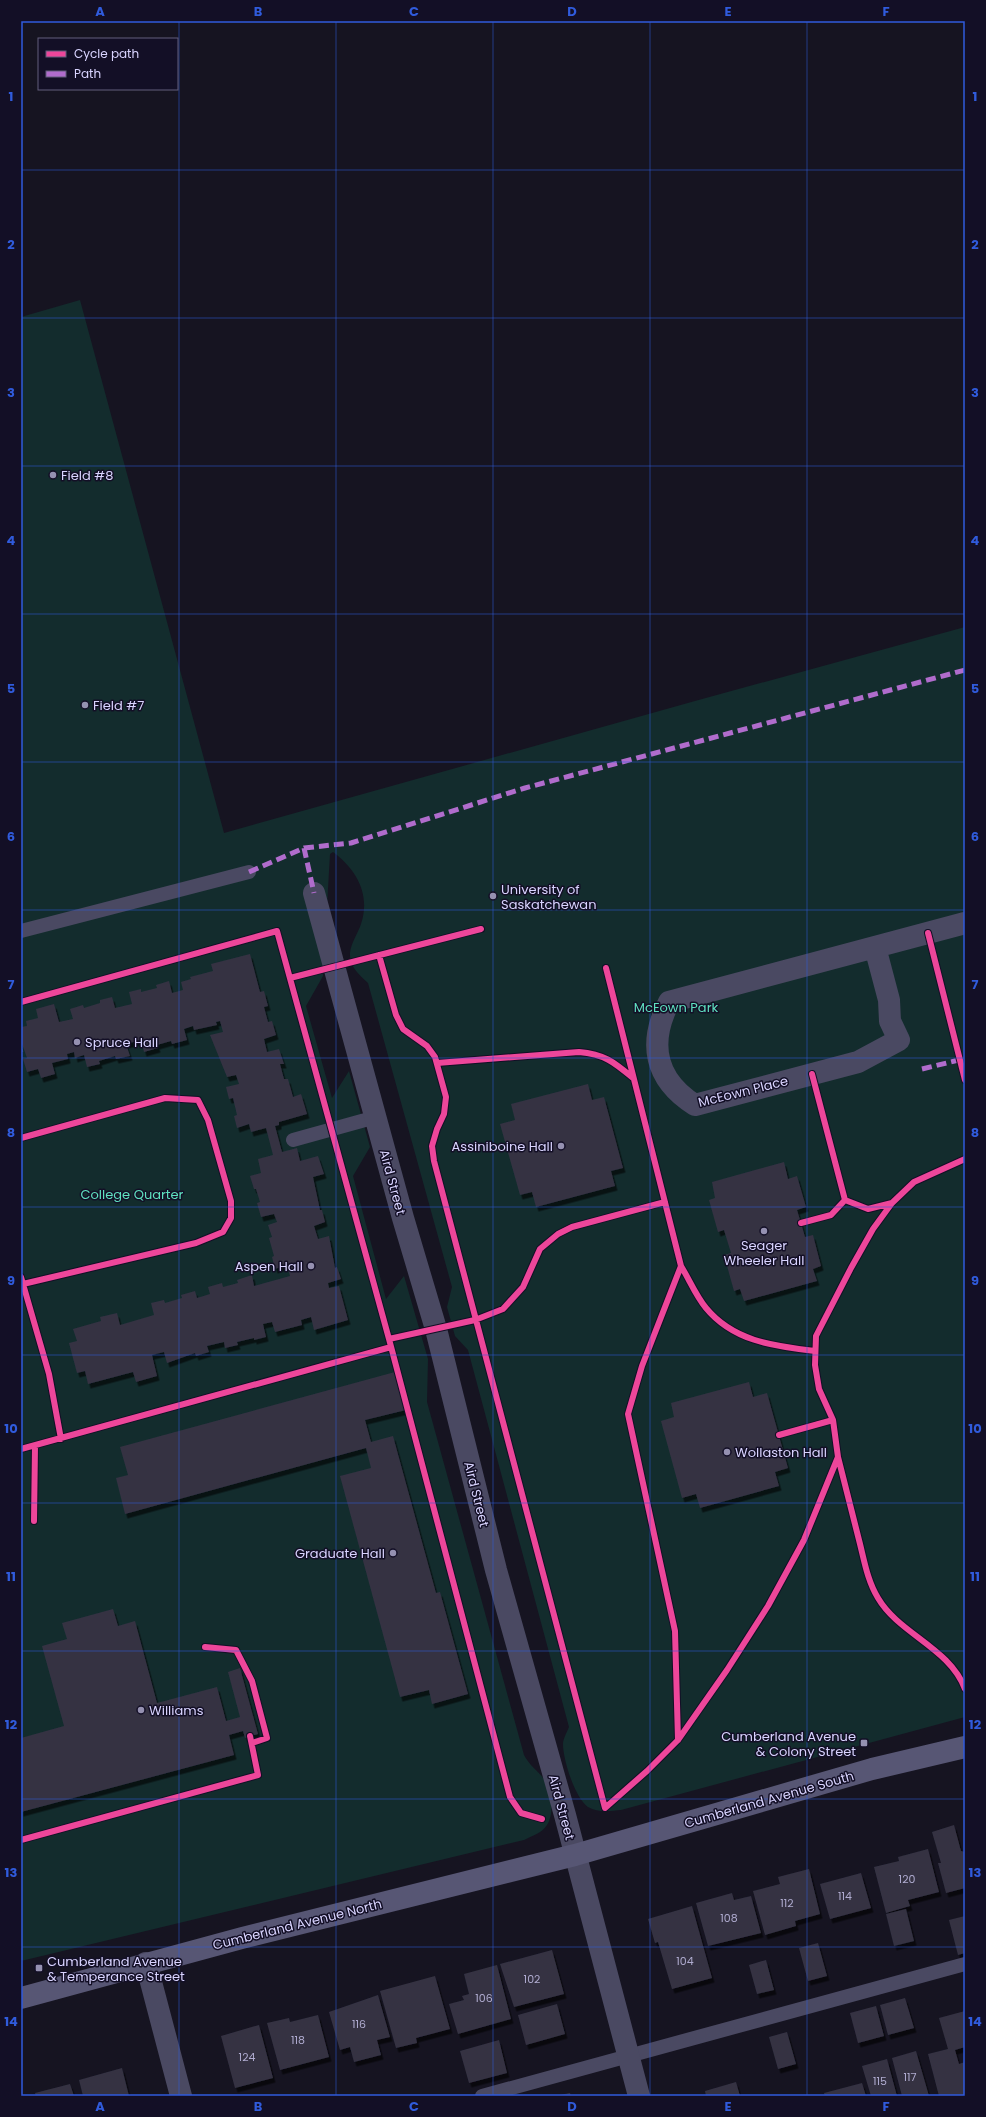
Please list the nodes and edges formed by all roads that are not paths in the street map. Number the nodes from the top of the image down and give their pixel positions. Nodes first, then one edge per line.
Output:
1 (249, 872) dead end
2 (314, 893) dead end
3 (965, 923) edge
4 (21, 931) edge
5 (875, 947) junction
6 (376, 1117) junction
7 (293, 1140) dead end
8 (965, 1747) edge
9 (575, 1855) junction
10 (146, 1963) junction
11 (965, 1964) edge
12 (21, 1998) edge
13 (628, 2056) junction
14 (181, 2096) edge
15 (482, 2096) edge
16 (639, 2096) edge

1 - 4 lane
2 - 6 street, Aird Street
3 - 5 street, McEown Place
5 - 5 street, McEown Place
6 - 7 lane
6 - 9 street, Aird Street
8 - 9 main road, Cumberland Avenue South
9 - 10 main road, Cumberland Avenue North
9 - 13 street, Aird Street
10 - 12 main road, Cumberland Avenue North
10 - 14 street
11 - 13 lane
13 - 15 lane
13 - 16 street, Aird Street

